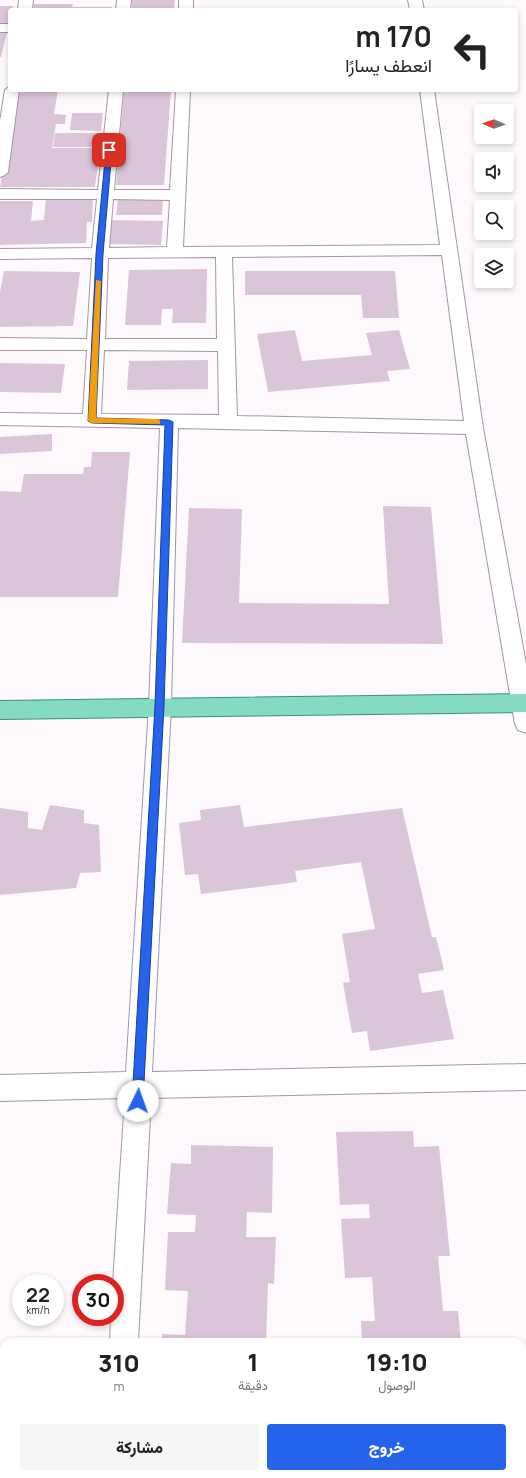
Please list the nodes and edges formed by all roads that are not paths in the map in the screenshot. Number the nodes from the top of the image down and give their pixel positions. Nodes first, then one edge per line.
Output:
1 (12, 92) edge
2 (116, 92) edge
3 (183, 92) edge
4 (427, 92) edge
5 (0, 172) edge
6 (0, 194) edge
7 (105, 195) junction
8 (179, 195) junction
9 (449, 250) junction
10 (175, 253) junction
11 (224, 253) junction
12 (0, 254) edge
13 (100, 254) junction
14 (0, 344) edge
15 (94, 345) junction
16 (226, 345) junction
17 (0, 419) edge
18 (92, 421) junction
19 (169, 422) junction
20 (228, 422) junction
21 (474, 428) junction
22 (160, 706) junction
23 (0, 710) edge
24 (525, 710) edge
25 (526, 1077) edge
26 (138, 1086) junction
27 (0, 1088) edge
28 (124, 1338) edge

1 - 5 street
2 - 7 street
3 - 8 street
4 - 9 street
6 - 7 street
7 - 8 street
7 - 13 street
8 - 10 street
9 - 11 street
9 - 21 street
10 - 11 street
10 - 13 street
11 - 16 street
12 - 13 street
13 - 15 street
14 - 15 street
15 - 16 street
15 - 18 street
16 - 20 street
17 - 18 street
18 - 19 street
19 - 20 street
19 - 22 street
20 - 21 street
21 - 24 street
22 - 23 main road
22 - 24 main road
22 - 26 street
25 - 26 street
26 - 27 street
26 - 28 street

